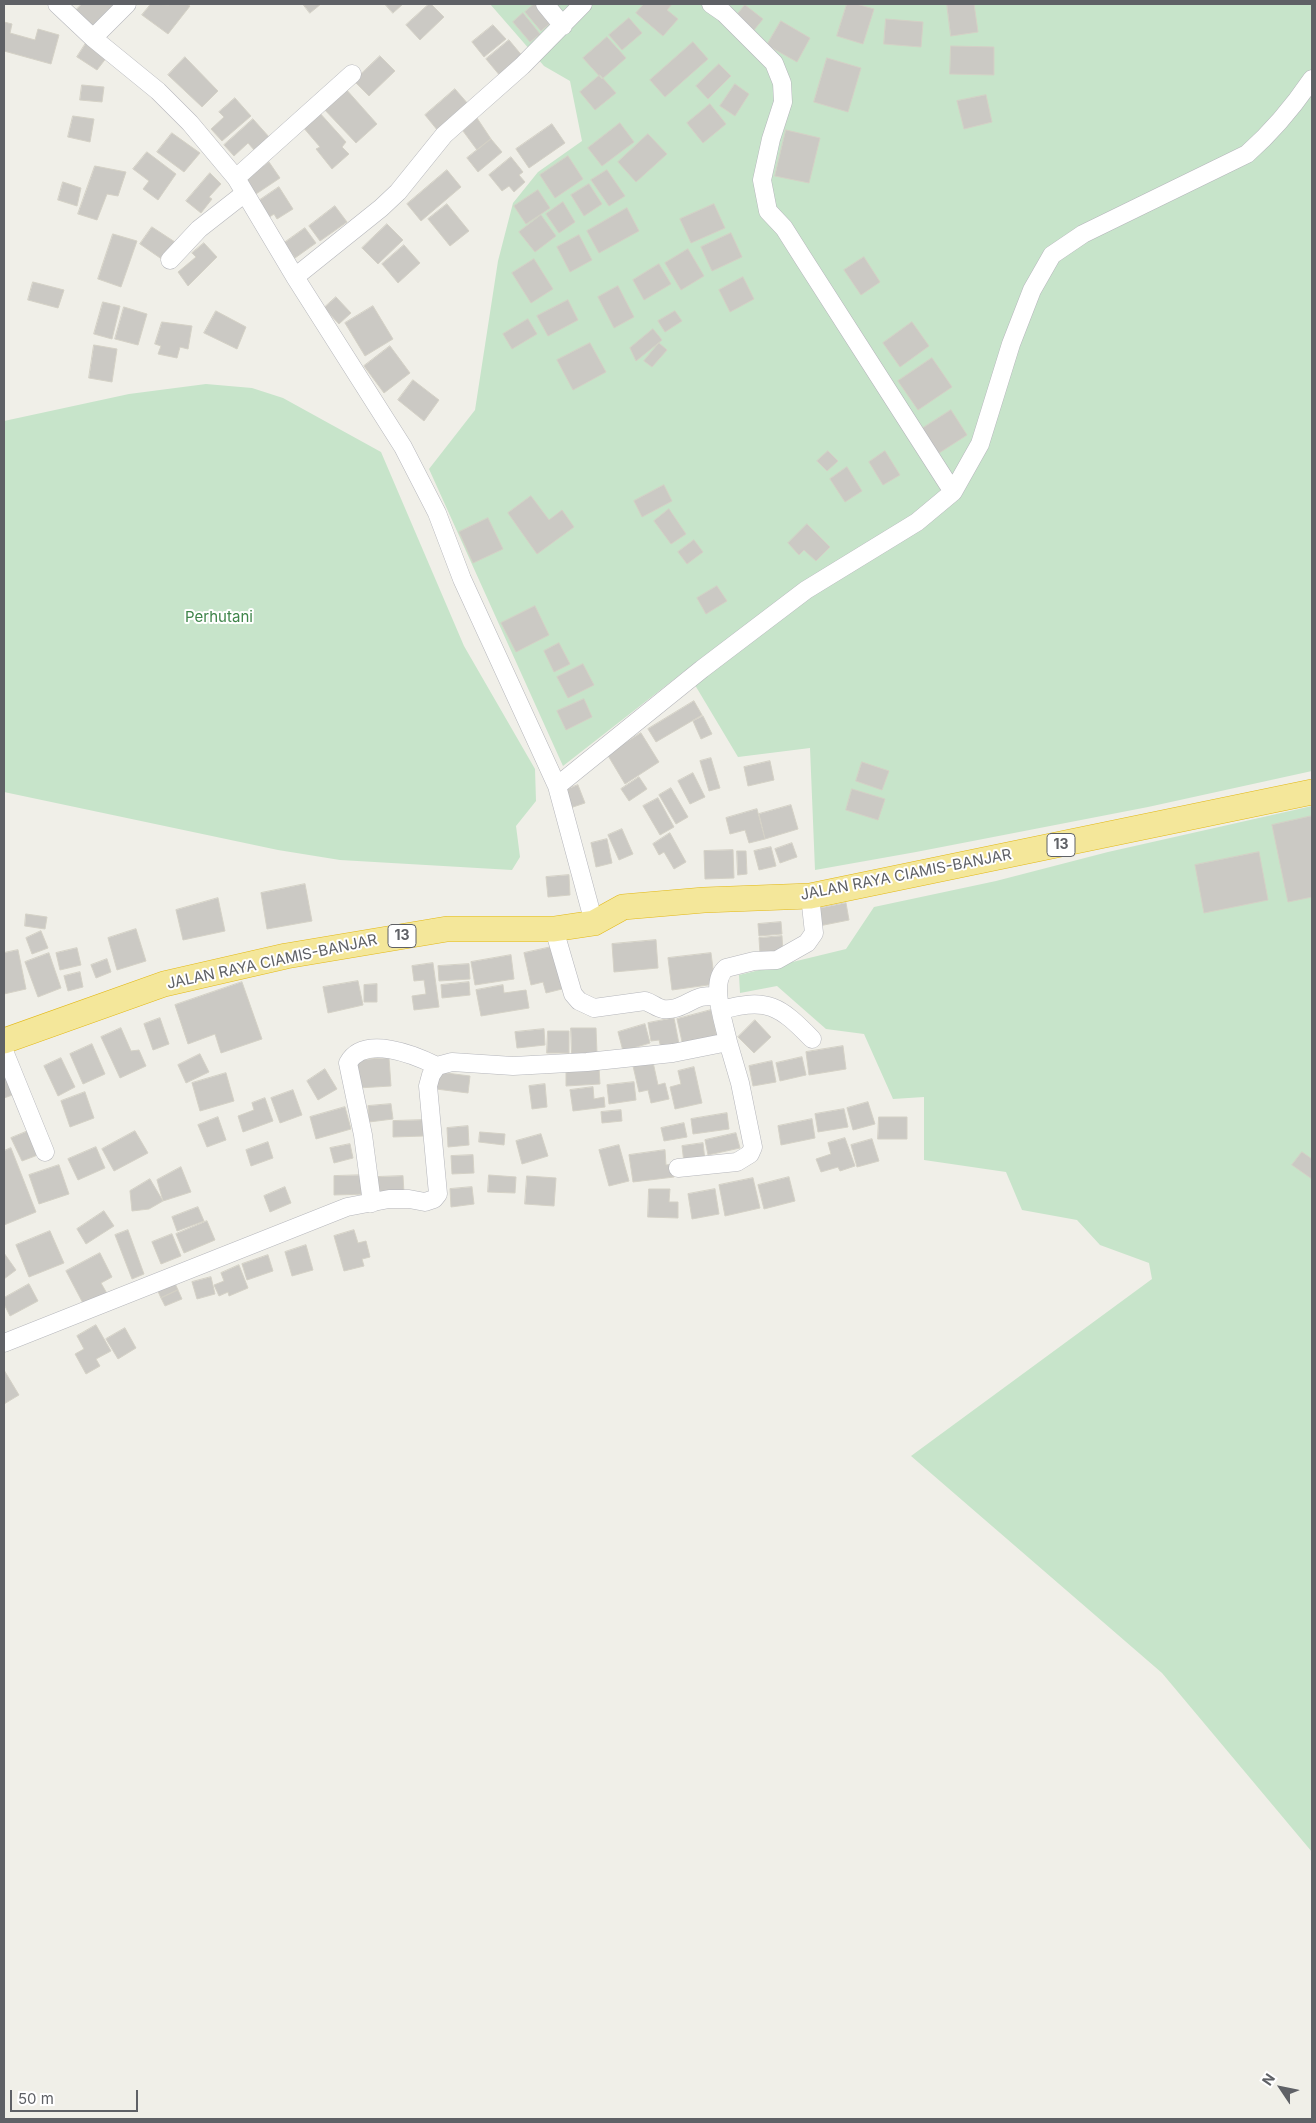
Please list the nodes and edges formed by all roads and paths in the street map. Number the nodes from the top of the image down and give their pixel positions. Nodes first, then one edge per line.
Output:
1 (57, 4) edge
2 (127, 4) edge
3 (544, 4) edge
4 (583, 4) edge
5 (711, 4) edge
6 (563, 26) junction
7 (93, 38) junction
8 (352, 74) dead end
9 (1312, 79) edge
10 (240, 185) junction
11 (170, 260) dead end
12 (295, 277) junction
13 (953, 492) junction
14 (557, 786) junction
15 (1312, 792) edge
16 (810, 896) junction
17 (594, 924) junction
18 (554, 929) junction
19 (719, 1003) junction
20 (812, 1039) dead end
21 (4, 1041) edge
22 (728, 1042) junction
23 (4, 1051) edge
24 (437, 1066) junction
25 (45, 1152) dead end
26 (678, 1168) dead end
27 (372, 1202) junction
28 (6, 1336) edge

1 - 7 street
2 - 7 street
3 - 6 street
4 - 6 street
5 - 13 street
6 - 12 street
7 - 10 street
8 - 10 street
9 - 13 street
10 - 11 street
10 - 12 street
12 - 14 street
13 - 14 street
14 - 17 street
15 - 16 highway, JALAN RAYA CIAMIS-BANJAR / 13
16 - 17 highway, JALAN RAYA CIAMIS-BANJAR / 13
16 - 19 street
17 - 18 highway, JALAN RAYA CIAMIS-BANJAR / 13
18 - 19 street
18 - 21 highway, JALAN RAYA CIAMIS-BANJAR / 13
19 - 20 street
19 - 22 street
22 - 24 street
22 - 26 street
23 - 25 street
24 - 27 street
24 - 27 street
27 - 28 street

